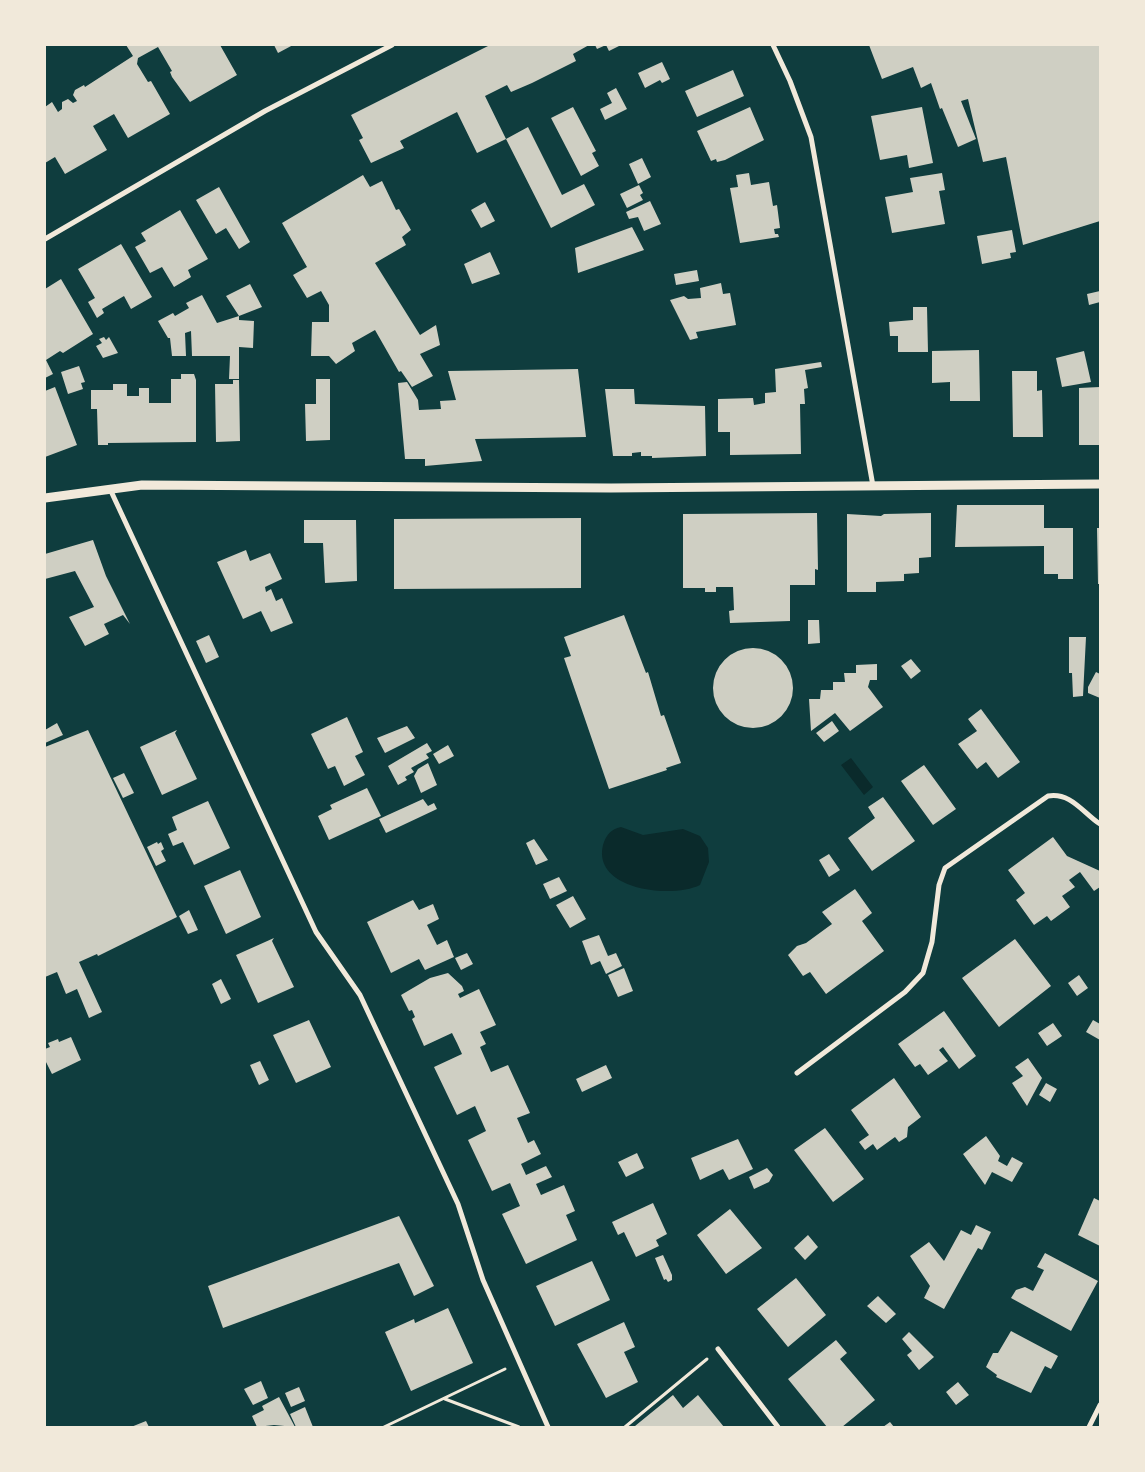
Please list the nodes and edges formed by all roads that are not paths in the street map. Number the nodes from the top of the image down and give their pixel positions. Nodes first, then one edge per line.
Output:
1 (392, 45) edge
2 (773, 45) edge
3 (45, 239) edge
4 (1100, 484) edge
5 (873, 486) junction
6 (110, 489) junction
7 (45, 498) edge
8 (1100, 824) edge
9 (797, 1073) dead end
10 (718, 1349) road end
11 (1100, 1405) edge
12 (548, 1427) edge
13 (778, 1427) edge
14 (1089, 1427) edge

1 - 3 street
2 - 5 street
4 - 5 street
5 - 6 street
6 - 7 street
6 - 12 street
8 - 9 street
10 - 13 street
11 - 14 street

